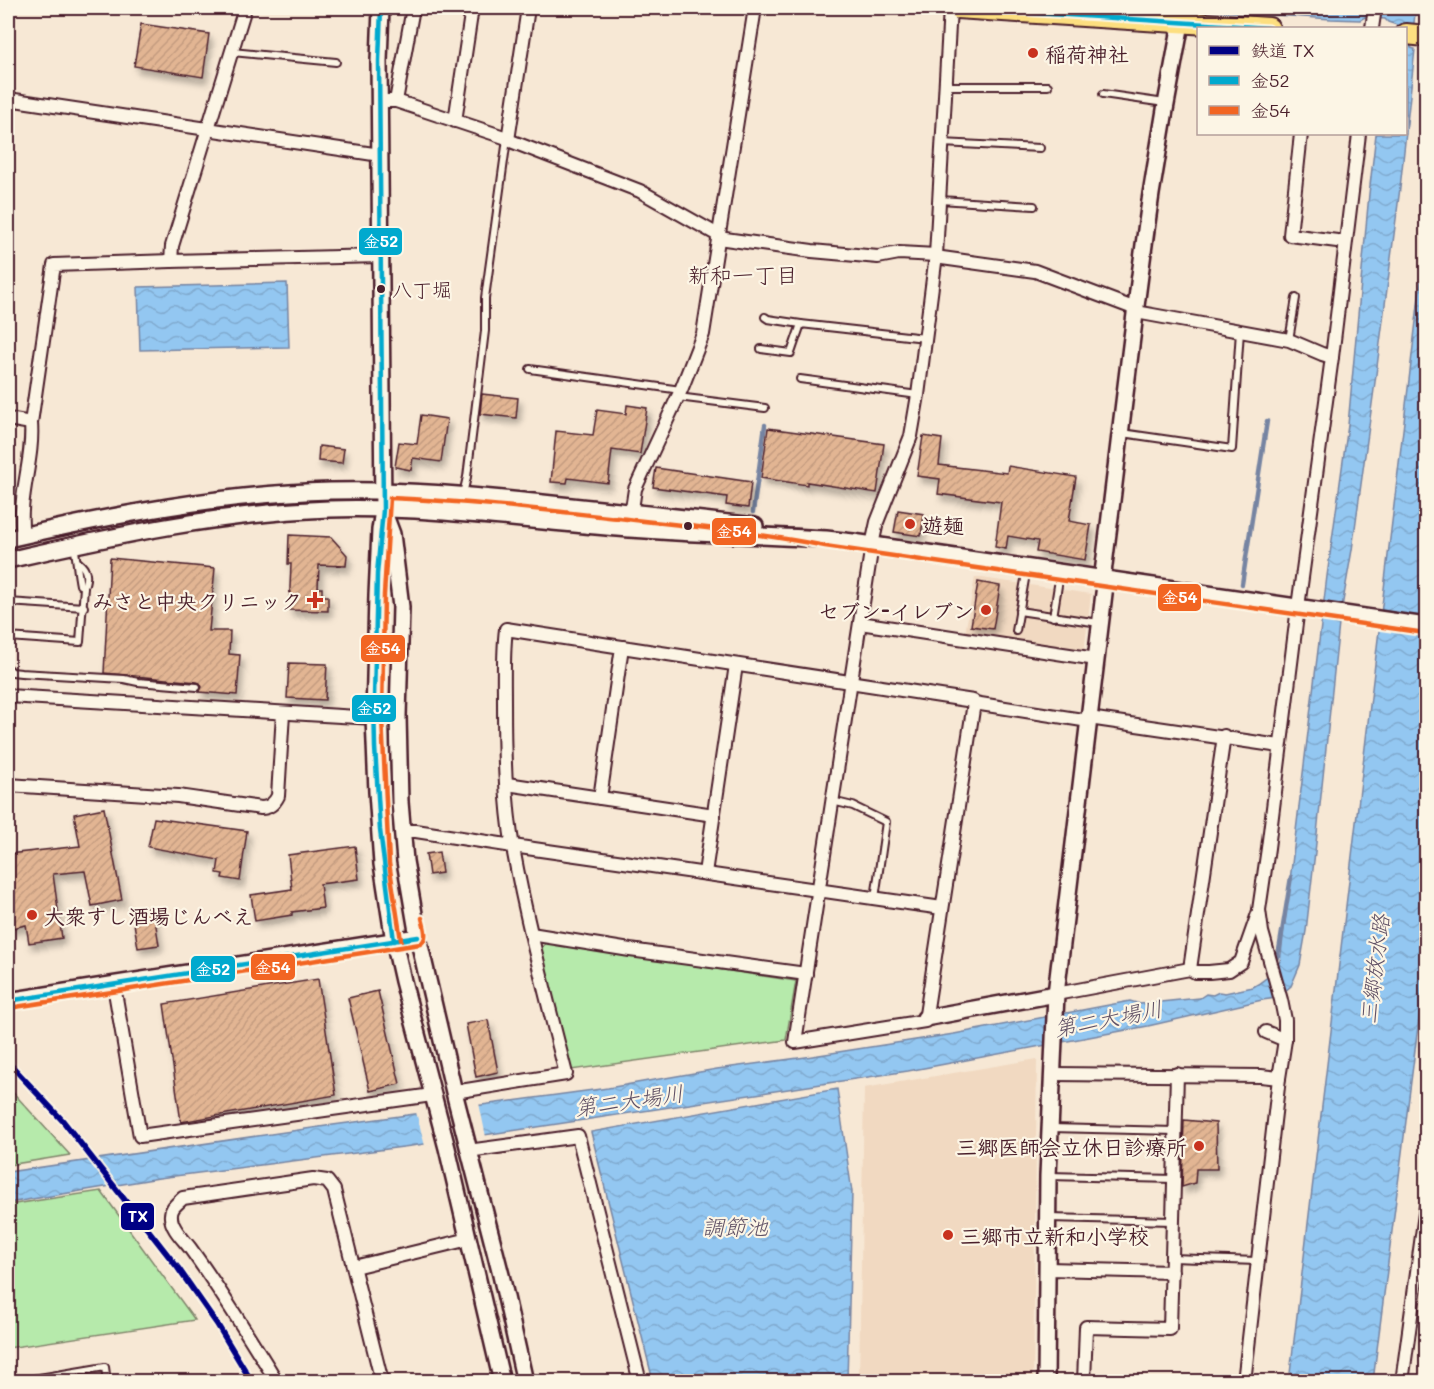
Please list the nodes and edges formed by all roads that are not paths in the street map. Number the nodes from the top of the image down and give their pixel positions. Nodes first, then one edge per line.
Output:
1 (245, 8) edge
2 (381, 8) edge
3 (413, 8) edge
4 (472, 8) edge
5 (528, 8) edge
6 (755, 8) edge
7 (950, 8) edge
8 (957, 8) edge
9 (1375, 8) edge
10 (1181, 23) junction
11 (1373, 25) edge
12 (1251, 27) edge
13 (231, 52) junction
14 (336, 62) dead end
15 (946, 86) junction
16 (1048, 86) dead end
17 (1103, 94) dead end
18 (8, 99) edge
19 (379, 101) junction
20 (396, 101) junction
21 (1166, 103) junction
22 (455, 121) junction
23 (208, 128) junction
24 (1301, 135) edge
25 (1359, 135) edge
26 (508, 139) junction
27 (942, 143) junction
28 (1040, 148) dead end
29 (380, 155) junction
30 (939, 200) junction
31 (1034, 206) dead end
32 (718, 236) junction
33 (1345, 242) junction
34 (380, 256) junction
35 (935, 256) junction
36 (171, 261) junction
37 (1296, 298) dead end
38 (1136, 310) junction
39 (765, 316) dead end
40 (801, 324) junction
41 (1240, 331) junction
42 (926, 338) junction
43 (1289, 340) junction
44 (761, 349) dead end
45 (1332, 357) junction
46 (530, 369) dead end
47 (800, 379) dead end
48 (679, 393) junction
49 (918, 394) junction
50 (765, 408) dead end
51 (8, 419) edge
52 (31, 423) junction
53 (1121, 433) junction
54 (383, 490) junction
55 (463, 494) junction
56 (383, 510) junction
57 (631, 512) junction
58 (629, 529) junction
59 (23, 536) junction
60 (8, 539) edge
61 (826, 539) junction
62 (74, 545) junction
63 (872, 545) junction
64 (8, 560) edge
65 (1027, 568) junction
66 (1060, 573) junction
67 (1104, 579) junction
68 (8, 602) edge
69 (84, 607) junction
70 (1301, 608) junction
71 (1020, 611) junction
72 (1053, 617) junction
73 (860, 622) junction
74 (1100, 623) junction
75 (1426, 626) edge
76 (1016, 631) dead end
77 (8, 637) edge
78 (622, 647) junction
79 (1096, 659) junction
80 (736, 665) junction
81 (8, 668) edge
82 (850, 682) junction
83 (197, 687) dead end
84 (8, 696) edge
85 (974, 703) junction
86 (283, 713) junction
87 (374, 718) junction
88 (1089, 719) junction
89 (1224, 736) junction
90 (1280, 746) junction
91 (507, 784) junction
92 (8, 785) edge
93 (600, 798) junction
94 (832, 801) junction
95 (714, 815) junction
96 (402, 831) junction
97 (513, 846) junction
98 (705, 873) junction
99 (819, 889) junction
100 (875, 898) junction
101 (942, 908) junction
102 (1259, 910) junction
103 (531, 934) junction
104 (418, 937) junction
105 (394, 941) junction
106 (1190, 969) junction
107 (806, 974) junction
108 (114, 986) junction
109 (1056, 998) junction
110 (8, 1001) edge
111 (925, 1018) junction
112 (1266, 1032) dead end
113 (1285, 1040) junction
114 (1053, 1074) junction
115 (1177, 1074) junction
116 (1279, 1078) junction
117 (454, 1095) junction
118 (433, 1098) junction
119 (1050, 1128) junction
120 (1175, 1131) junction
121 (467, 1148) junction
122 (1048, 1176) junction
123 (1174, 1179) junction
124 (1426, 1206) edge
125 (1048, 1218) junction
126 (1173, 1221) junction
127 (469, 1239) junction
128 (1172, 1258) junction
129 (1257, 1261) junction
130 (354, 1267) junction
131 (1047, 1269) junction
132 (1172, 1272) junction
133 (15, 1382) edge
134 (107, 1382) edge
135 (277, 1382) edge
136 (382, 1382) edge
137 (502, 1382) edge
138 (525, 1382) edge
139 (640, 1382) edge
140 (1046, 1382) edge
141 (1084, 1382) edge
142 (1244, 1382) edge
143 (1402, 1382) edge

1 - 13 street
2 - 19 street
3 - 20 street
4 - 22 street
5 - 26 street
6 - 32 street
7 - 15 street
8 - 10 main road
9 - 11 street
10 - 12 main road
10 - 21 street
13 - 14 lane
13 - 23 street
15 - 16 lane
15 - 27 street
17 - 21 lane
18 - 23 street
19 - 20 street
19 - 29 street
20 - 22 street
21 - 38 street
22 - 26 street
23 - 29 street
23 - 36 street
24 - 33 street
25 - 33 street
26 - 32 street
26 - 55 lane
27 - 28 lane
27 - 30 street
29 - 34 street
30 - 31 lane
30 - 35 street
32 - 35 street
32 - 48 street
33 - 45 street
34 - 36 street
34 - 54 street
35 - 38 street
35 - 42 street
36 - 52 street
37 - 43 lane
38 - 41 street
38 - 53 street
39 - 40 lane
40 - 42 lane
40 - 44 lane
41 - 43 street
41 - 53 lane
42 - 49 street
43 - 45 street
45 - 70 street
46 - 48 lane
47 - 49 lane
48 - 50 lane
48 - 57 street
49 - 63 street
51 - 52 street
52 - 59 street
53 - 67 street
54 - 55 street
54 - 56 street
54 - 59 street
55 - 57 street
56 - 58 street
56 - 62 street
56 - 87 street
56 - 96 street
57 - 58 street
57 - 61 street
58 - 61 street
59 - 60 street
61 - 63 street
62 - 64 street
62 - 69 lane
63 - 65 street
63 - 73 street
65 - 66 street
65 - 71 lane
66 - 67 street
66 - 72 lane
67 - 70 street
67 - 74 street
68 - 69 lane
69 - 77 lane
70 - 75 street
70 - 90 street
71 - 72 lane
71 - 76 lane
72 - 74 lane
73 - 79 street
73 - 82 street
74 - 79 street
78 - 80 street
78 - 91 street
78 - 93 street
79 - 88 street
80 - 82 street
80 - 95 street
81 - 83 lane
82 - 85 street
82 - 94 street
84 - 86 street
85 - 88 street
85 - 101 street
86 - 87 street
86 - 92 street
87 - 105 street
88 - 89 street
88 - 109 street
89 - 90 street
89 - 106 street
90 - 102 street
91 - 93 street
91 - 97 street
93 - 95 street
94 - 99 street
94 - 100 lane
95 - 98 street
96 - 97 street
96 - 104 street
97 - 98 street
97 - 103 street
98 - 99 street
99 - 100 street
99 - 107 street
100 - 101 street
101 - 111 street
102 - 106 street
102 - 113 street
103 - 107 street
103 - 117 street
104 - 105 street
104 - 117 street
105 - 108 street
105 - 118 street
106 - 109 street
107 - 111 street
108 - 110 street
108 - 118 street
109 - 111 street
109 - 114 street
112 - 113 street
113 - 116 street
114 - 115 street
114 - 119 street
115 - 116 street
115 - 120 street
116 - 129 street
117 - 121 street
118 - 127 street
119 - 120 lane
119 - 122 street
120 - 123 street
121 - 138 street
121 - 139 street
122 - 123 lane
122 - 125 street
123 - 126 street
124 - 143 street
125 - 126 lane
125 - 131 street
126 - 128 street
127 - 130 street
127 - 137 street
128 - 129 lane
128 - 132 street
129 - 142 street
130 - 135 street
130 - 136 street
131 - 132 street
131 - 140 street
132 - 141 street
133 - 134 lane

